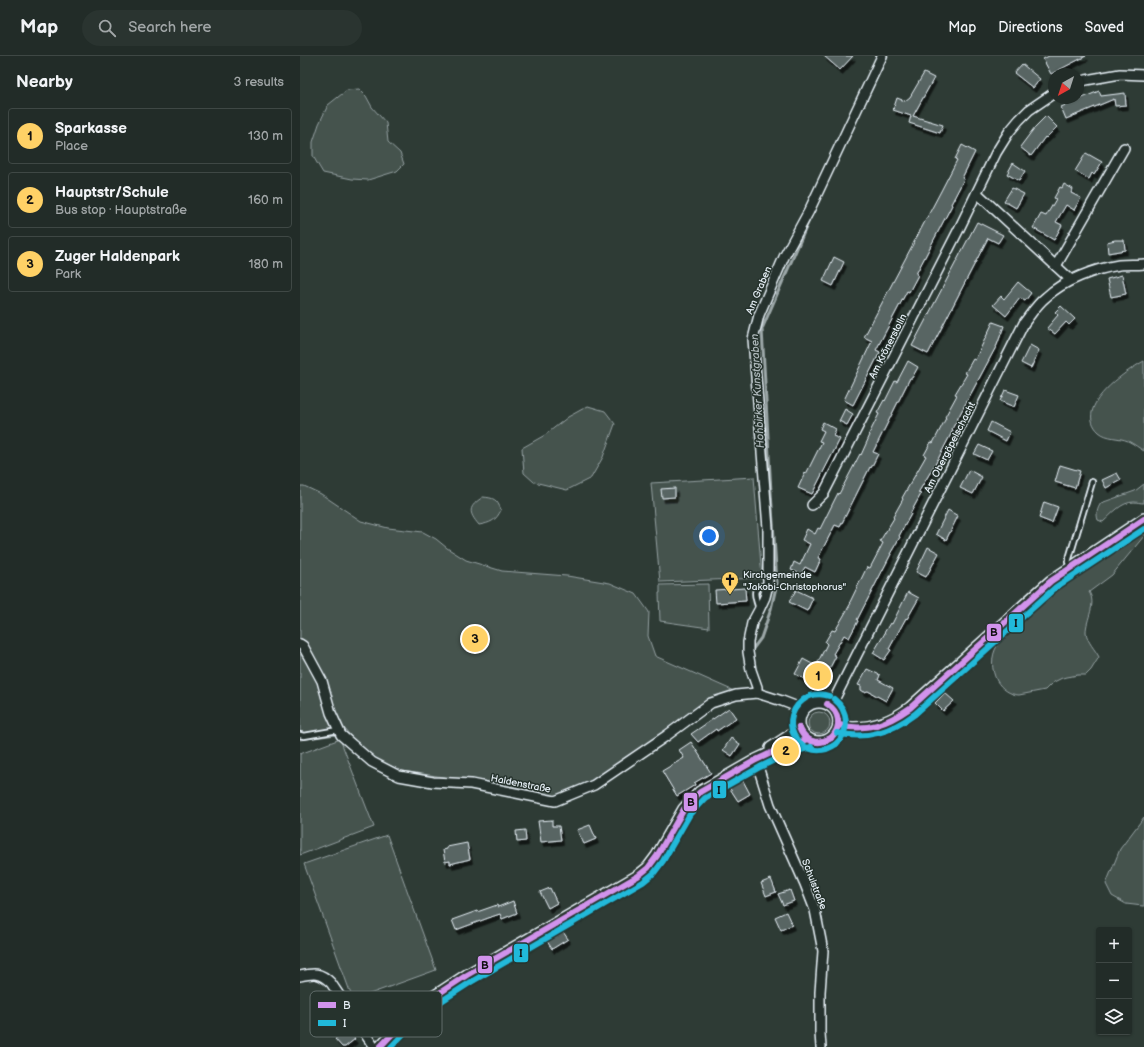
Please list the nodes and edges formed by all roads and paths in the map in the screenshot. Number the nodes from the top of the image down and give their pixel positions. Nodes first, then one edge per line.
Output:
1 (882, 56) edge
2 (1144, 75) edge
3 (1084, 81) edge
4 (1048, 96) edge
5 (1124, 148) dead end
6 (977, 193) junction
7 (1144, 264) edge
8 (1056, 266) junction
9 (1071, 280) junction
10 (1092, 482) dead end
11 (812, 505) dead end
12 (1144, 518) edge
13 (1072, 567) junction
14 (300, 644) edge
15 (757, 693) junction
16 (831, 706) junction
17 (803, 709) junction
18 (838, 725) junction
19 (800, 729) junction
20 (338, 730) junction
21 (300, 735) edge
22 (808, 739) junction
23 (756, 760) junction
24 (300, 976) edge
25 (336, 991) edge
26 (442, 991) edge
27 (367, 1037) edge
28 (390, 1037) edge
29 (374, 1047) edge
30 (380, 1047) edge
31 (821, 1047) edge

1 - 15 street, Am Graben
2 - 3 street
4 - 6 street, Am Krönerstolln
5 - 8 street
6 - 8 street
6 - 11 street, Am Krönerstolln
7 - 9 street, Am Obergöpelschacht
8 - 9 street
9 - 16 street, Am Obergöpelschacht
10 - 13 lane
12 - 13 street
13 - 18 street
14 - 20 street, Haldenstraße
15 - 17 street, Haldenstraße
15 - 20 street, Haldenstraße
16 - 17 street
16 - 18 street
17 - 19 street
18 - 22 street
19 - 22 street
19 - 23 street
20 - 21 lane
22 - 23 street
23 - 26 street
23 - 31 street, Schulstraße
24 - 25 street
27 - 29 street
28 - 30 street

